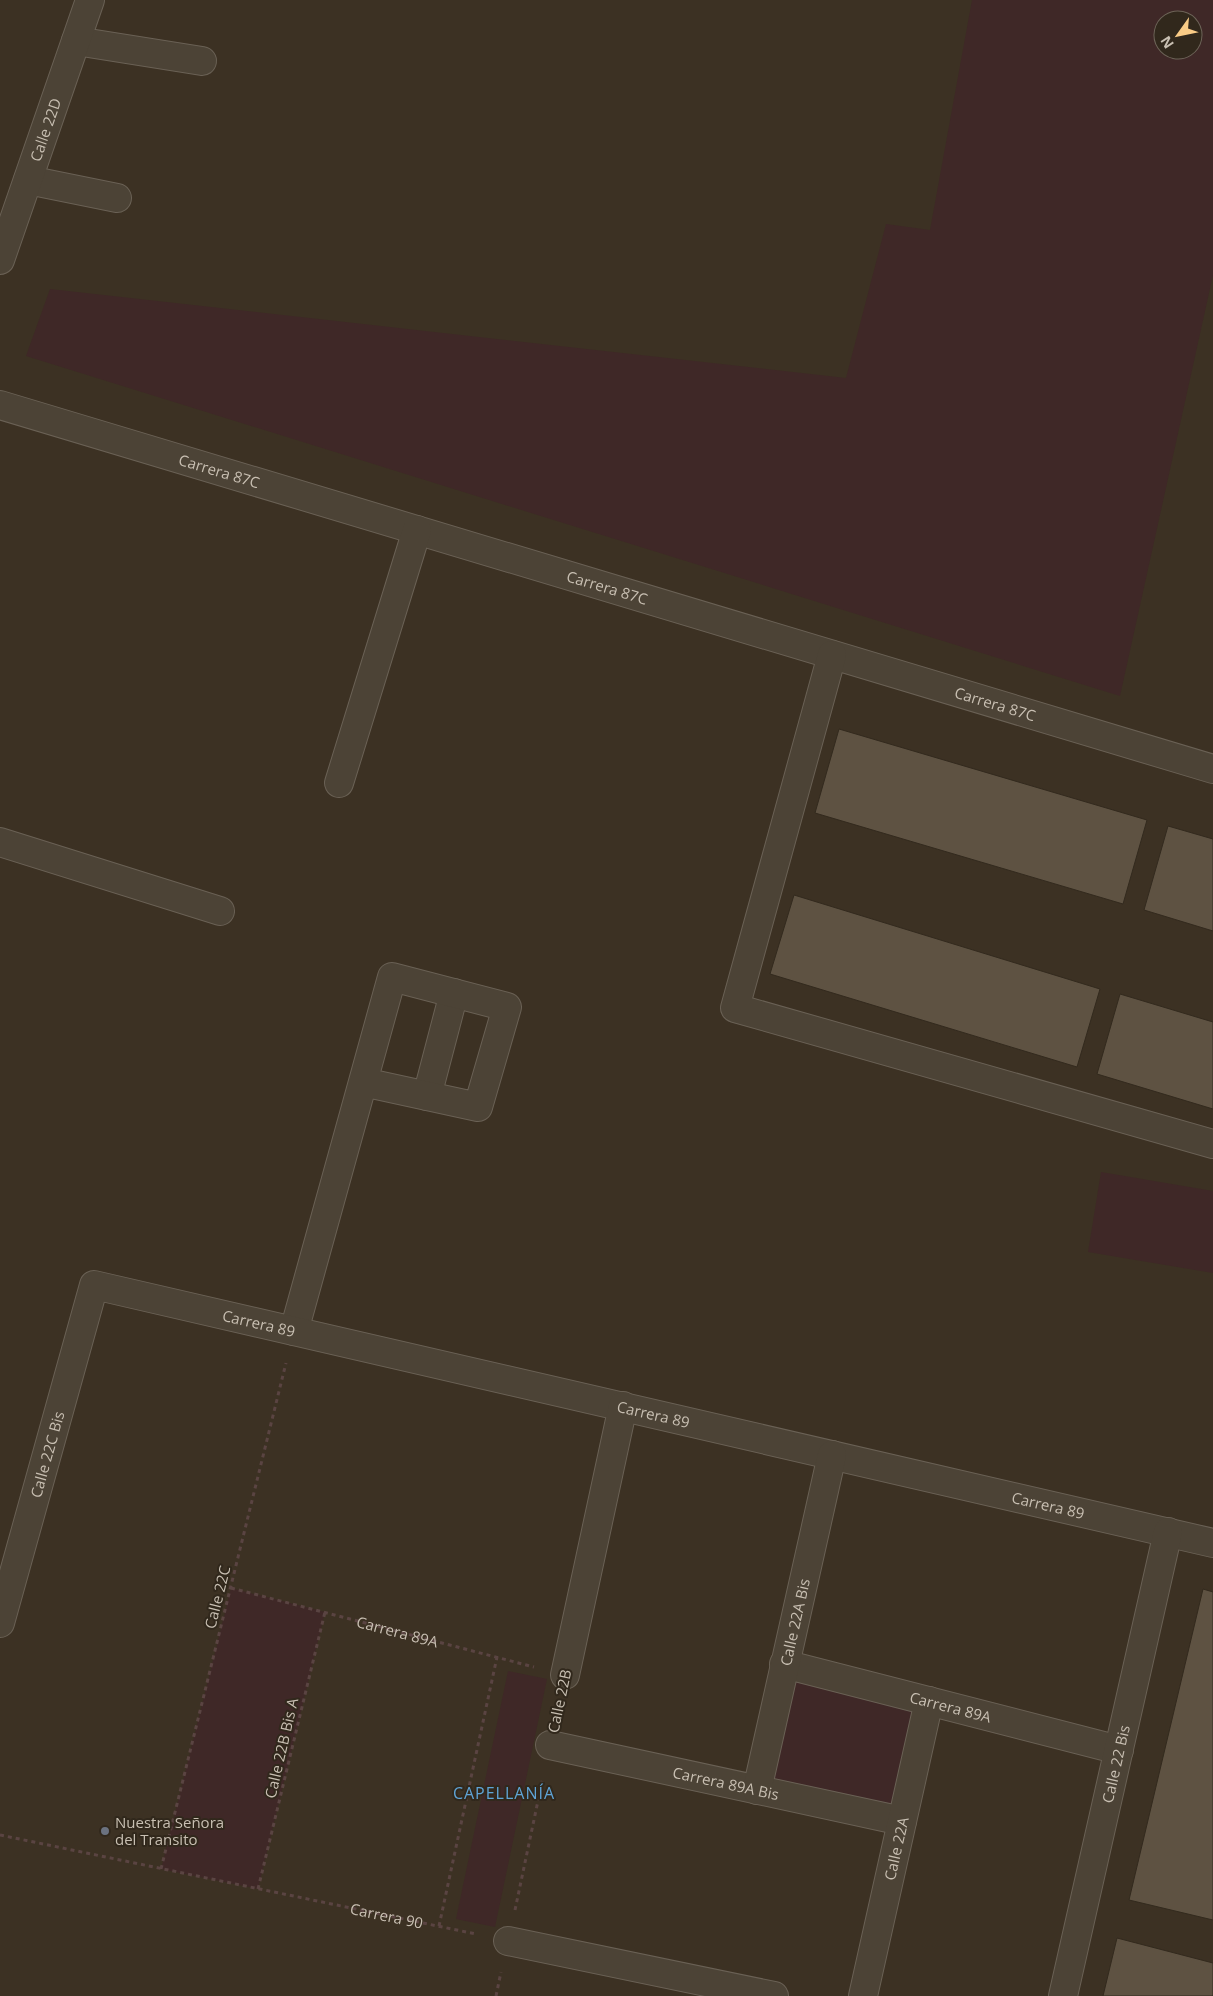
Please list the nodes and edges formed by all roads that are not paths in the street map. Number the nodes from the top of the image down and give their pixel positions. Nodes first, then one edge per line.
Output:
1 (90, 0) edge
2 (76, 41) junction
3 (202, 61) dead end
4 (28, 180) junction
5 (117, 198) dead end
6 (0, 260) edge
7 (0, 405) edge
8 (417, 530) junction
9 (832, 655) junction
10 (1213, 769) edge
11 (339, 784) dead end
12 (0, 842) edge
13 (220, 911) dead end
14 (454, 993) junction
15 (363, 1082) junction
16 (426, 1096) junction
17 (1213, 1144) edge
18 (94, 1284) joint
19 (294, 1331) junction
20 (622, 1406) junction
21 (832, 1455) junction
22 (1168, 1532) junction
23 (1213, 1543) edge
24 (0, 1623) edge
25 (784, 1664) junction
26 (565, 1675) road end
27 (929, 1701) junction
28 (550, 1745) road end
29 (1119, 1750) junction
30 (757, 1790) junction
31 (902, 1821) junction
32 (508, 1941) road end
33 (717, 1990) edge
34 (774, 1996) edge
35 (863, 1996) edge
36 (1063, 1996) edge

1 - 2 street, Calle 22D
2 - 3 street
2 - 4 street, Calle 22D
4 - 5 street
4 - 6 street, Calle 22D
7 - 8 street, Carrera 87C
8 - 9 street, Carrera 87C
8 - 11 street
9 - 10 street, Carrera 87C
9 - 17 street
12 - 13 street
14 - 15 street
14 - 16 street
14 - 16 street
15 - 16 street
15 - 19 street
18 - 19 street, Carrera 89
18 - 24 street, Calle 22C Bis
19 - 20 street, Carrera 89
20 - 21 street, Carrera 89
20 - 26 street, Calle 22B
21 - 22 street, Carrera 89
21 - 25 street, Calle 22A Bis
22 - 23 street, Carrera 89
22 - 29 street, Calle 22 Bis
25 - 27 street, Carrera 89A
25 - 30 street, Calle 22A Bis
27 - 29 street, Carrera 89A
27 - 31 street, Calle 22A
28 - 30 street, Carrera 89A Bis
29 - 36 street, Calle 22 Bis
30 - 31 street, Carrera 89A Bis
31 - 35 street, Calle 22A
32 - 33 street
33 - 34 street

